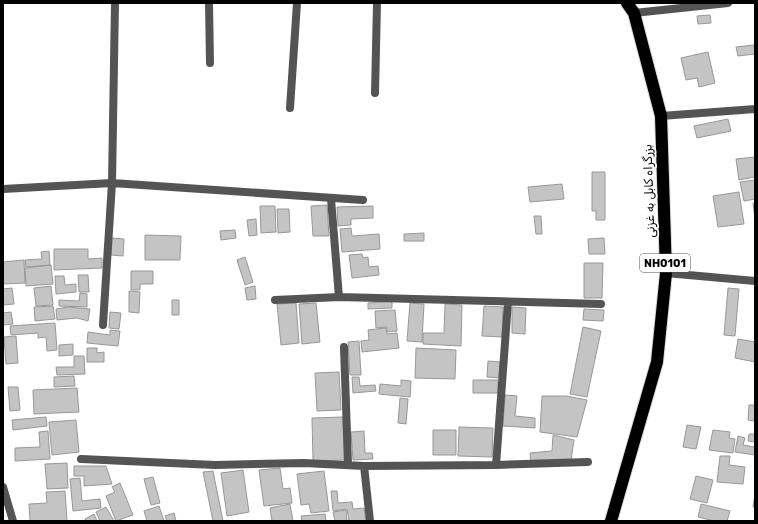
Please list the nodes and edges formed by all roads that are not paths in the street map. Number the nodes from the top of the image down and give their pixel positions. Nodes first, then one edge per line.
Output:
1 (115, 3) edge
2 (209, 3) edge
3 (297, 3) edge
4 (377, 3) edge
5 (728, 3) edge
6 (630, 8) edge
7 (210, 63) dead end
8 (375, 93) dead end
9 (290, 108) dead end
10 (755, 109) edge
11 (661, 116) junction
12 (112, 184) junction
13 (3, 189) edge
14 (331, 199) junction
15 (363, 200) dead end
16 (666, 273) junction
17 (755, 281) edge
18 (339, 297) junction
19 (275, 300) dead end
20 (508, 302) junction
21 (601, 304) dead end
22 (103, 324) dead end
23 (344, 346) dead end
24 (81, 459) dead end
25 (588, 462) dead end
26 (348, 464) junction
27 (364, 466) junction
28 (496, 466) junction
29 (3, 487) edge
30 (13, 521) edge
31 (370, 521) edge
32 (612, 521) edge

1 - 12 street
2 - 7 street
3 - 9 street
4 - 8 street
5 - 6 street
6 - 11 highway, بزرگراه کابل به غزنی / NH0101
10 - 11 street
11 - 16 highway, بزرگراه کابل به غزنی / NH0101
12 - 13 street
12 - 14 street
12 - 22 street
14 - 15 street
14 - 18 street
16 - 17 street
16 - 32 highway, بزرگراه کابل به غزنی / NH0101
18 - 19 street
18 - 20 street
20 - 21 street
20 - 28 street
23 - 26 street
24 - 26 street
25 - 28 street
26 - 27 street
27 - 28 street
27 - 31 street
29 - 30 street

